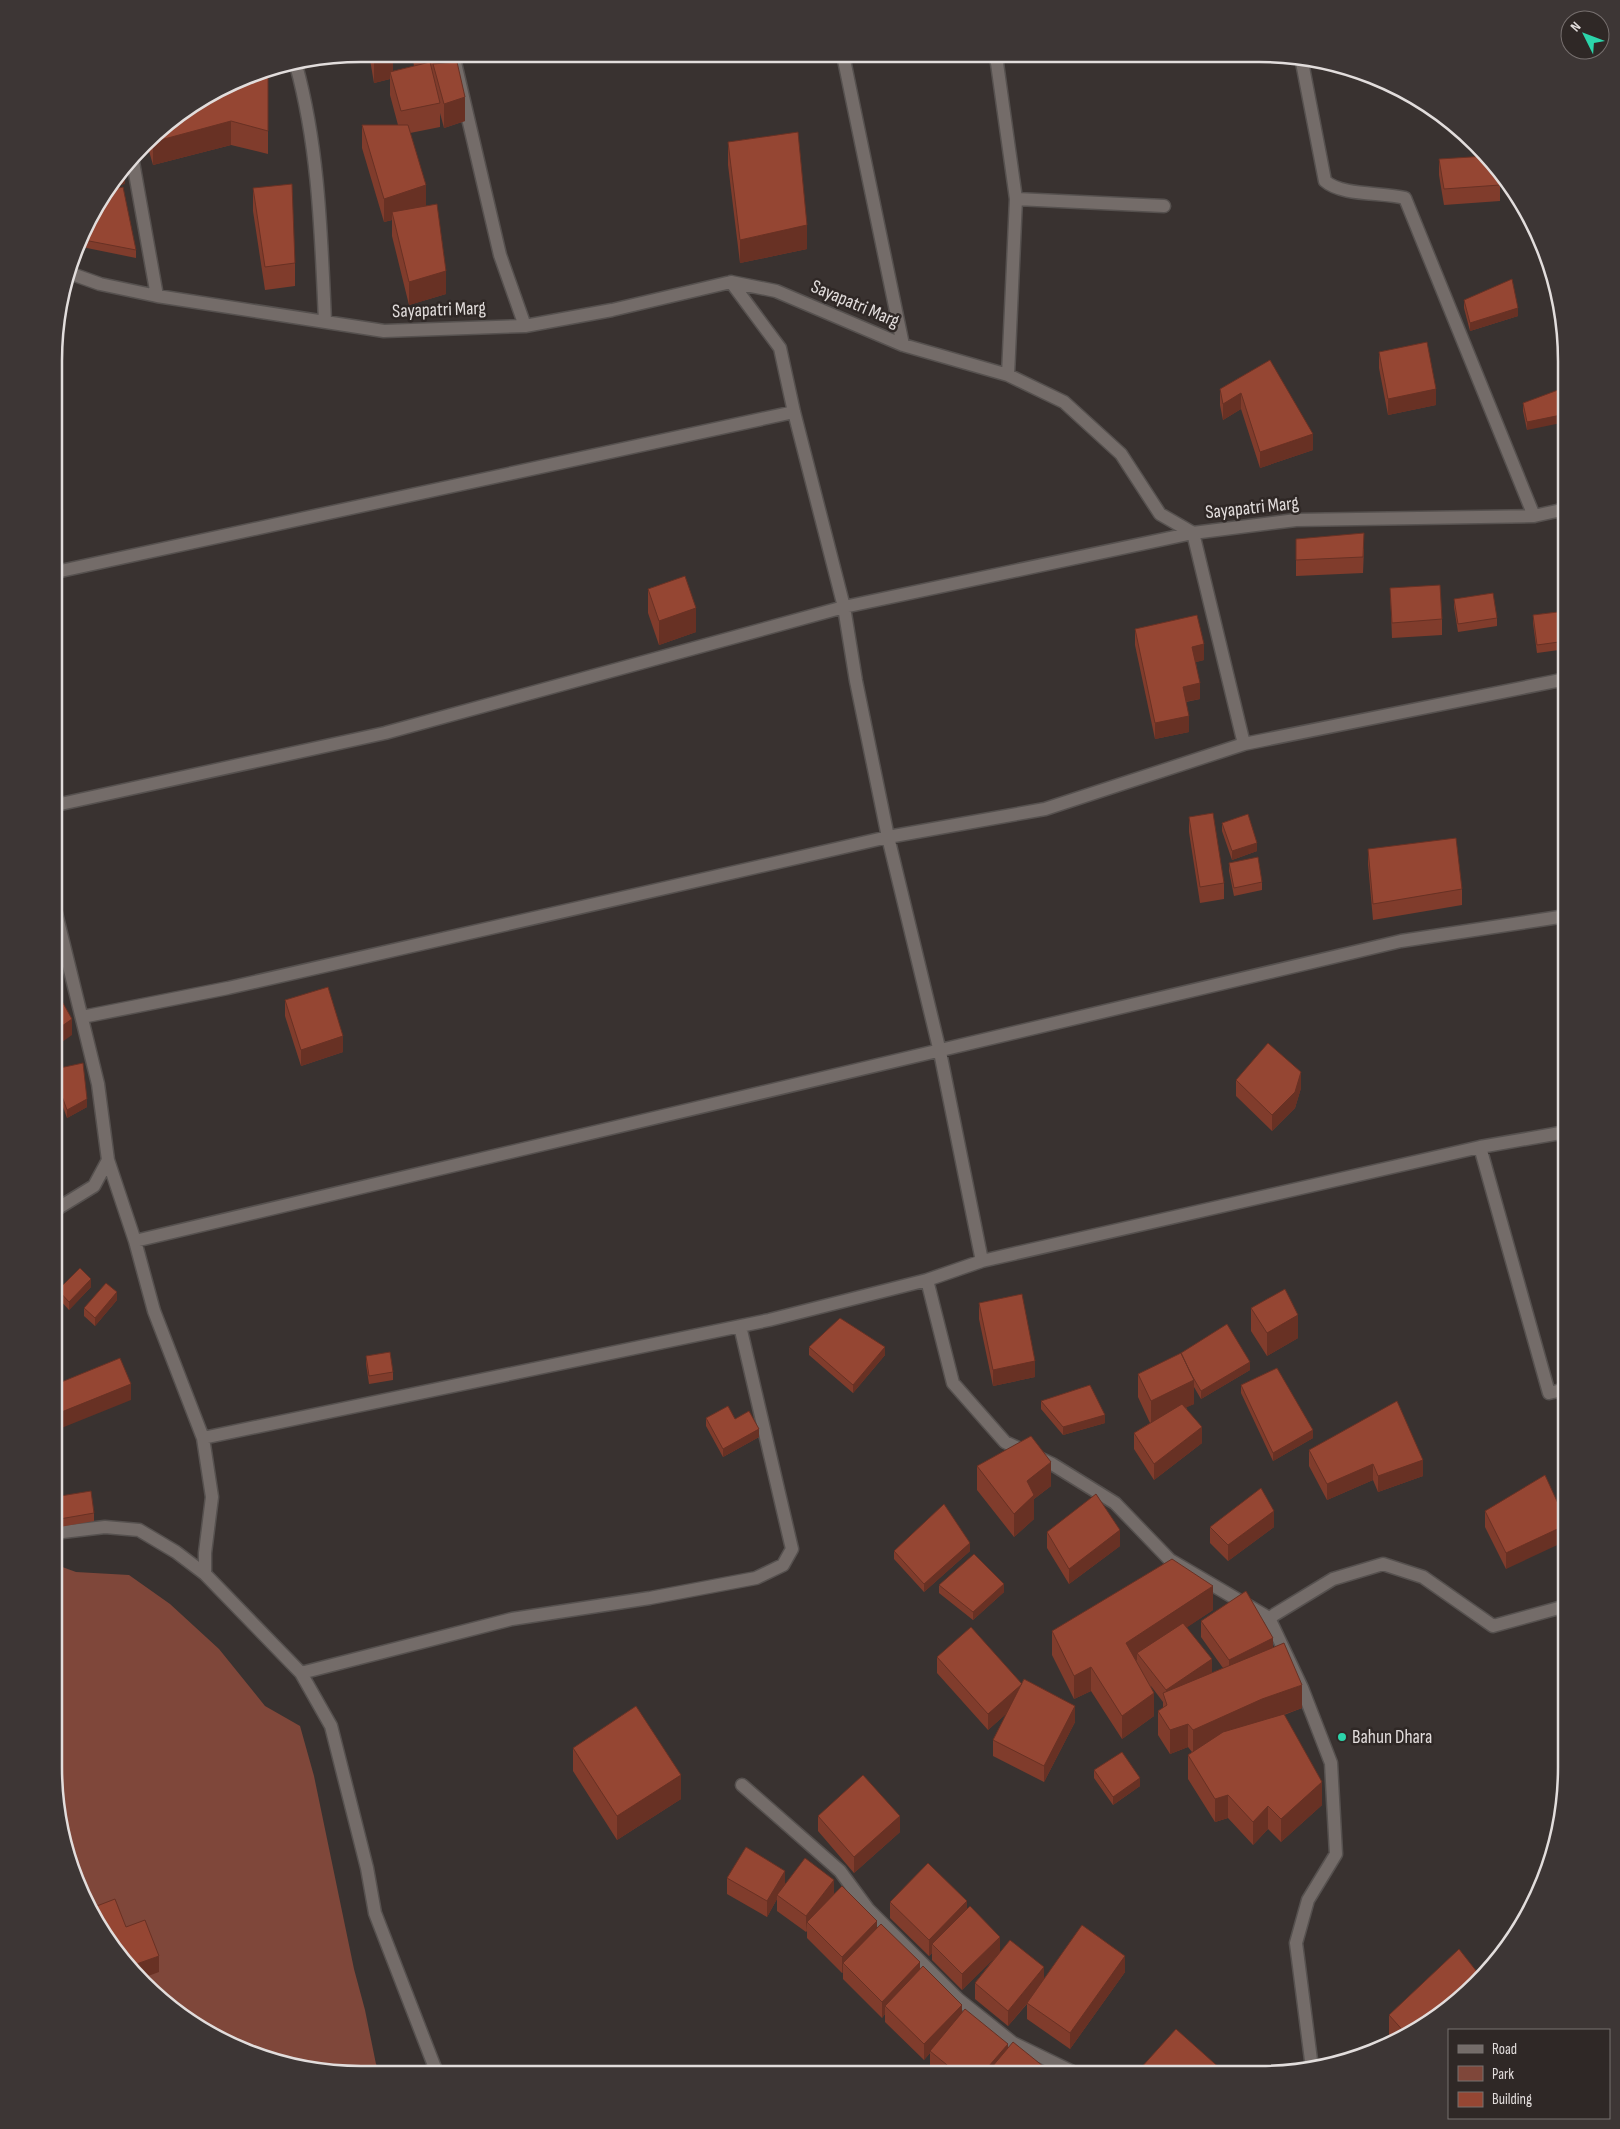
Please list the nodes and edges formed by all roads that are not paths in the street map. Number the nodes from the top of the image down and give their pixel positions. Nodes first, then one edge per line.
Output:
1 (455, 63) edge
2 (846, 63) edge
3 (997, 63) edge
4 (1303, 66) edge
5 (297, 69) edge
6 (134, 167) edge
7 (1016, 199) junction
8 (1164, 206) dead end
9 (75, 275) edge
10 (731, 282) junction
11 (157, 296) junction
12 (325, 321) junction
13 (525, 326) junction
14 (903, 345) junction
15 (1008, 375) junction
16 (794, 412) junction
17 (1558, 511) edge
18 (1534, 516) junction
19 (1193, 533) junction
20 (62, 571) edge
21 (844, 608) junction
22 (1558, 680) edge
23 (1244, 744) junction
24 (62, 804) edge
25 (888, 837) junction
26 (1558, 917) edge
27 (62, 937) edge
28 (82, 1017) junction
29 (940, 1052) junction
30 (1558, 1133) edge
31 (1480, 1147) junction
32 (108, 1160) junction
33 (62, 1206) edge
34 (135, 1241) junction
35 (982, 1261) junction
36 (927, 1280) junction
37 (740, 1326) junction
38 (1558, 1391) edge
39 (203, 1438) junction
40 (62, 1532) edge
41 (205, 1574) junction
42 (1558, 1608) edge
43 (1269, 1618) junction
44 (301, 1673) junction
45 (742, 1785) dead end
46 (1311, 2062) edge
47 (434, 2066) edge
48 (1060, 2066) edge

1 - 13 street
2 - 14 street
3 - 7 street
4 - 18 street
5 - 12 street
6 - 11 street
7 - 8 street
7 - 15 street
9 - 11 street, Sayapatri Marg
10 - 13 street, Sayapatri Marg
10 - 14 street, Sayapatri Marg
10 - 16 street
11 - 12 street, Sayapatri Marg
12 - 13 street, Sayapatri Marg
14 - 15 street, Sayapatri Marg
15 - 19 street, Sayapatri Marg
16 - 20 street
16 - 21 street
17 - 18 street, Sayapatri Marg
18 - 19 street, Sayapatri Marg
19 - 21 street
19 - 23 street
21 - 24 street
21 - 25 street
22 - 23 street
23 - 25 street
25 - 28 street
25 - 29 street
26 - 29 street
27 - 28 street
28 - 32 street
29 - 34 street
29 - 35 street
30 - 31 street
31 - 35 street
31 - 38 street
32 - 33 street
32 - 34 street
34 - 39 street
35 - 36 street
36 - 37 street
36 - 43 street
37 - 39 street
37 - 44 street
39 - 41 street
40 - 41 street
41 - 44 street
42 - 43 street
43 - 46 street
44 - 47 street
45 - 48 street

